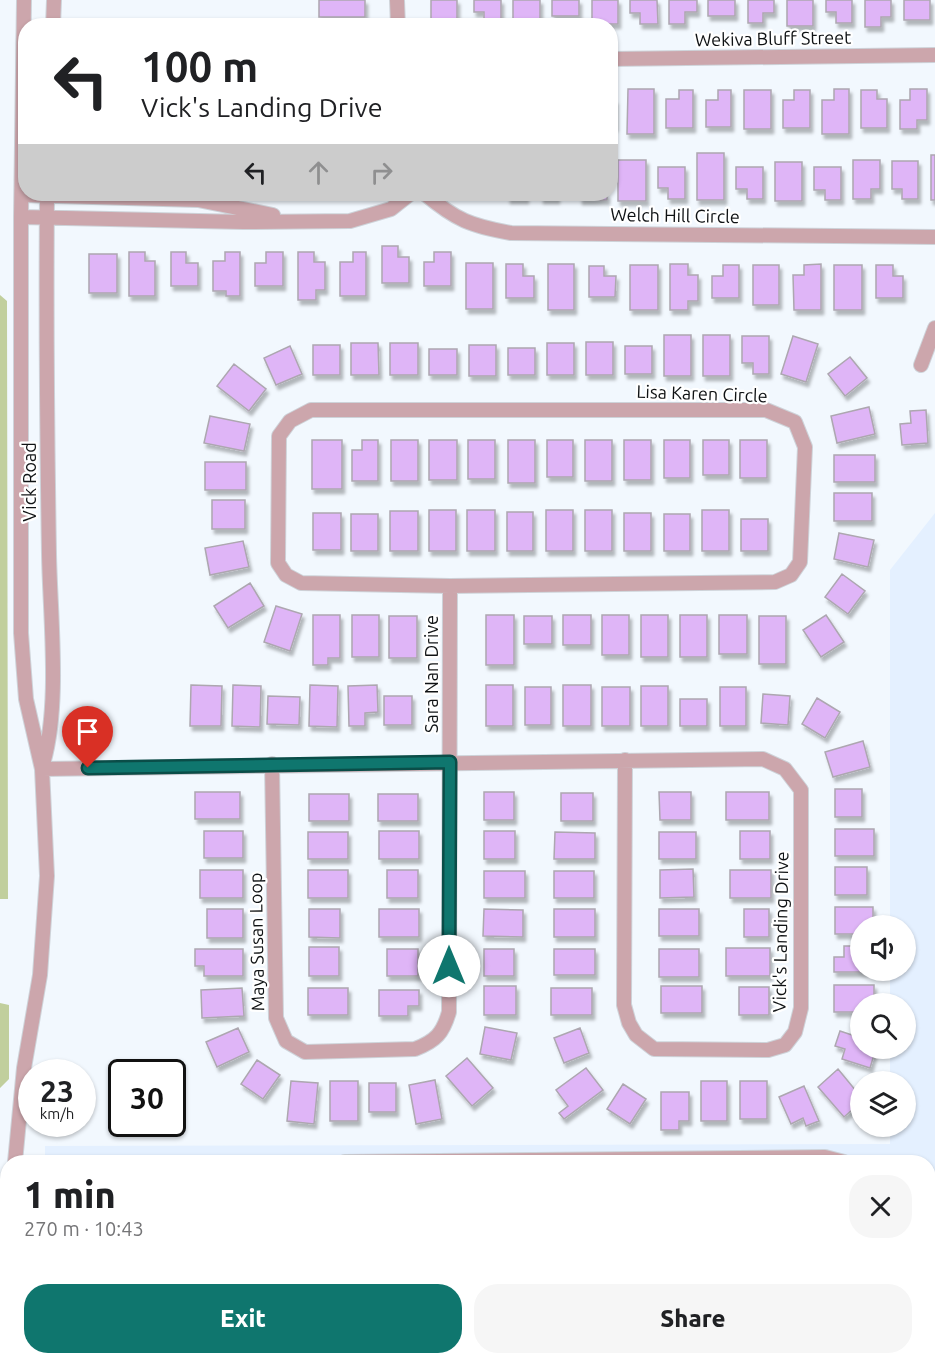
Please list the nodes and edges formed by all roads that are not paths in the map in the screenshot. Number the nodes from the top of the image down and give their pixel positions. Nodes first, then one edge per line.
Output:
1 (24, 0) edge
2 (54, 0) edge
3 (397, 0) edge
4 (24, 18) edge
5 (53, 18) edge
6 (398, 18) edge
7 (935, 55) edge
8 (618, 59) edge
9 (22, 201) edge
10 (47, 201) edge
11 (203, 201) edge
12 (401, 201) edge
13 (432, 201) edge
14 (21, 217) junction
15 (47, 217) junction
16 (302, 219) junction
17 (935, 237) edge
18 (935, 328) edge
19 (921, 365) dead end
20 (450, 586) junction
21 (625, 760) junction
22 (450, 762) junction
23 (272, 764) junction
24 (42, 769) junction
25 (16, 1155) edge

1 - 4 street, Vick Road
2 - 5 street
3 - 6 street
7 - 8 street, Wekiva Bluff Street
9 - 14 street, Vick Road
10 - 15 street, Vick Road
11 - 16 street
12 - 16 street
13 - 17 street, Welch Hill Circle
14 - 15 street
14 - 24 street, Vick Road
15 - 16 street
15 - 24 street, Vick Road
18 - 19 street
20 - 20 street, Lisa Karen Circle
20 - 22 street, Sara Nan Drive
21 - 21 street, Vick's Landing Drive
21 - 22 street, Vick's Landing Drive
22 - 23 street, Vick's Landing Drive
22 - 23 street, Maya Susan Loop
23 - 24 street, Vick's Landing Drive
24 - 25 street, Vick Road

